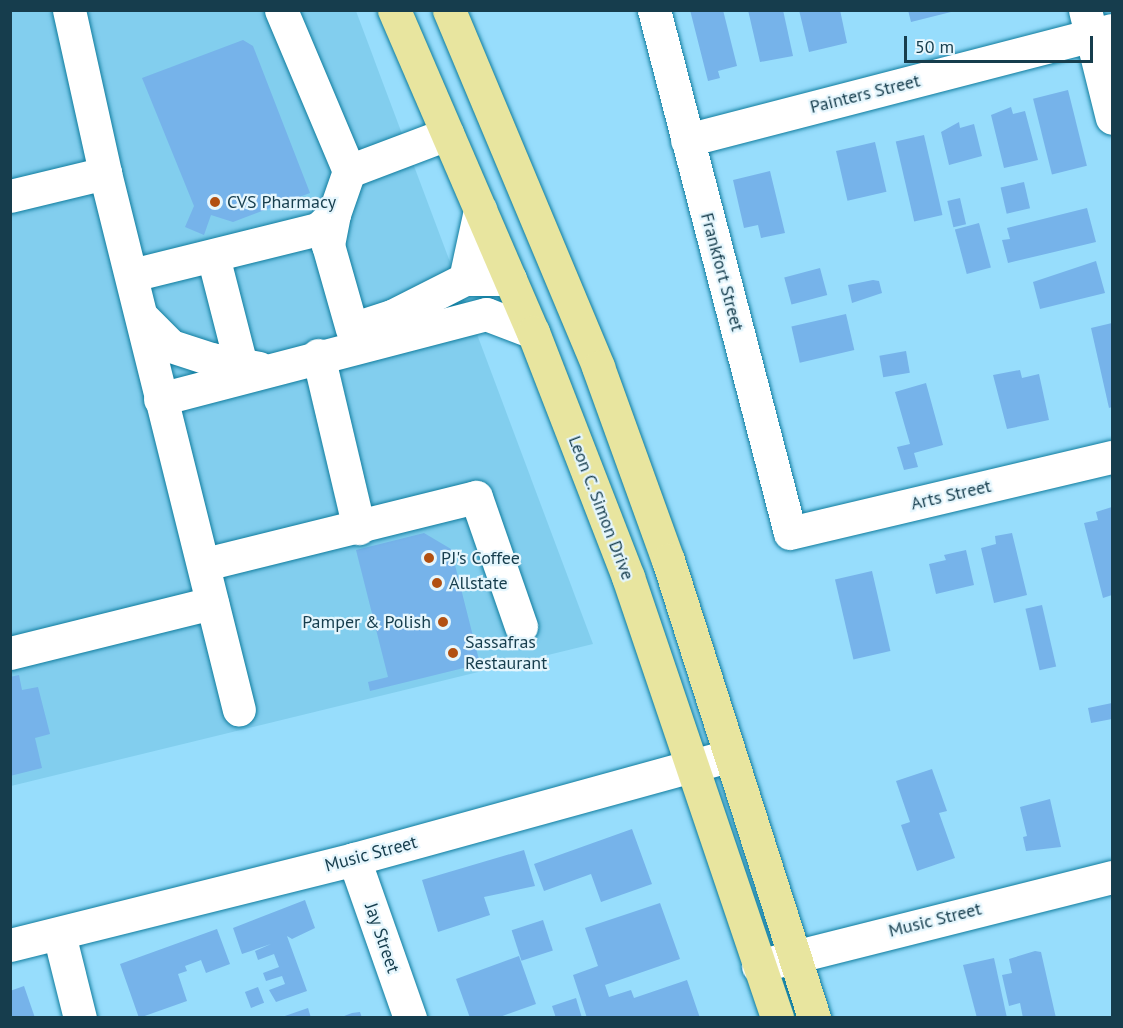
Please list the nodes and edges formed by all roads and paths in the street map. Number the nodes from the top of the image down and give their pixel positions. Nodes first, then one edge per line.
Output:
1 (69, 10) edge
2 (281, 10) edge
3 (394, 10) edge
4 (449, 10) edge
5 (654, 10) edge
6 (1096, 26) edge
7 (1113, 118) edge
8 (447, 134) junction
9 (687, 140) junction
10 (349, 171) junction
11 (105, 172) junction
12 (10, 196) edge
13 (527, 197) junction
14 (480, 210) junction
15 (334, 214) junction
16 (213, 256) junction
17 (132, 275) junction
18 (465, 279) junction
19 (510, 279) junction
20 (486, 314) junction
21 (142, 317) junction
22 (352, 329) junction
23 (533, 332) junction
24 (318, 355) junction
25 (254, 367) junction
26 (160, 399) junction
27 (616, 416) junction
28 (1113, 457) edge
29 (359, 528) junction
30 (790, 533) joint
31 (668, 560) junction
32 (205, 564) junction
33 (628, 577) junction
34 (212, 603) junction
35 (521, 626) dead end
36 (11, 650) edge
37 (239, 710) dead end
38 (729, 756) junction
39 (690, 766) junction
40 (354, 859) junction
41 (1113, 877) edge
42 (59, 933) junction
43 (10, 945) edge
44 (791, 955) junction
45 (758, 966) junction
46 (80, 1017) edge
47 (410, 1017) edge
48 (777, 1017) edge
49 (814, 1017) edge

1 - 11 street
2 - 10 street
3 - 8 main road, Leon C. Simon Drive
4 - 13 main road
5 - 9 street, Frankfort Street
6 - 7 street
6 - 9 street, Painters Street
8 - 10 street
8 - 14 main road, Leon C. Simon Drive
9 - 30 street, Frankfort Street
10 - 15 street
11 - 12 street
11 - 17 street
13 - 19 main road
13 - 27 main road
14 - 18 street
14 - 19 main road, Leon C. Simon Drive
15 - 16 street
15 - 22 street
16 - 17 street
16 - 25 street
17 - 21 street
18 - 19 street
18 - 22 street
19 - 20 street
19 - 23 main road, Leon C. Simon Drive
19 - 27 main road
20 - 23 street
20 - 24 street
21 - 25 street
21 - 26 street
22 - 24 street
23 - 33 main road, Leon C. Simon Drive
24 - 25 street
24 - 29 street
25 - 26 street
26 - 32 street
27 - 31 main road
28 - 30 street, Arts Street
29 - 32 street
29 - 35 street
31 - 33 main road
31 - 38 main road
32 - 34 street
33 - 39 main road, Leon C. Simon Drive
34 - 36 street
34 - 37 street
38 - 39 street, Music Street
38 - 44 main road
39 - 40 street, Music Street
39 - 45 main road, Leon C. Simon Drive
40 - 42 street, Music Street
40 - 47 street, Jay Street
41 - 44 street, Music Street
42 - 43 street, Music Street
42 - 46 street
44 - 45 street, Music Street
44 - 49 main road
45 - 48 main road, Leon C. Simon Drive

